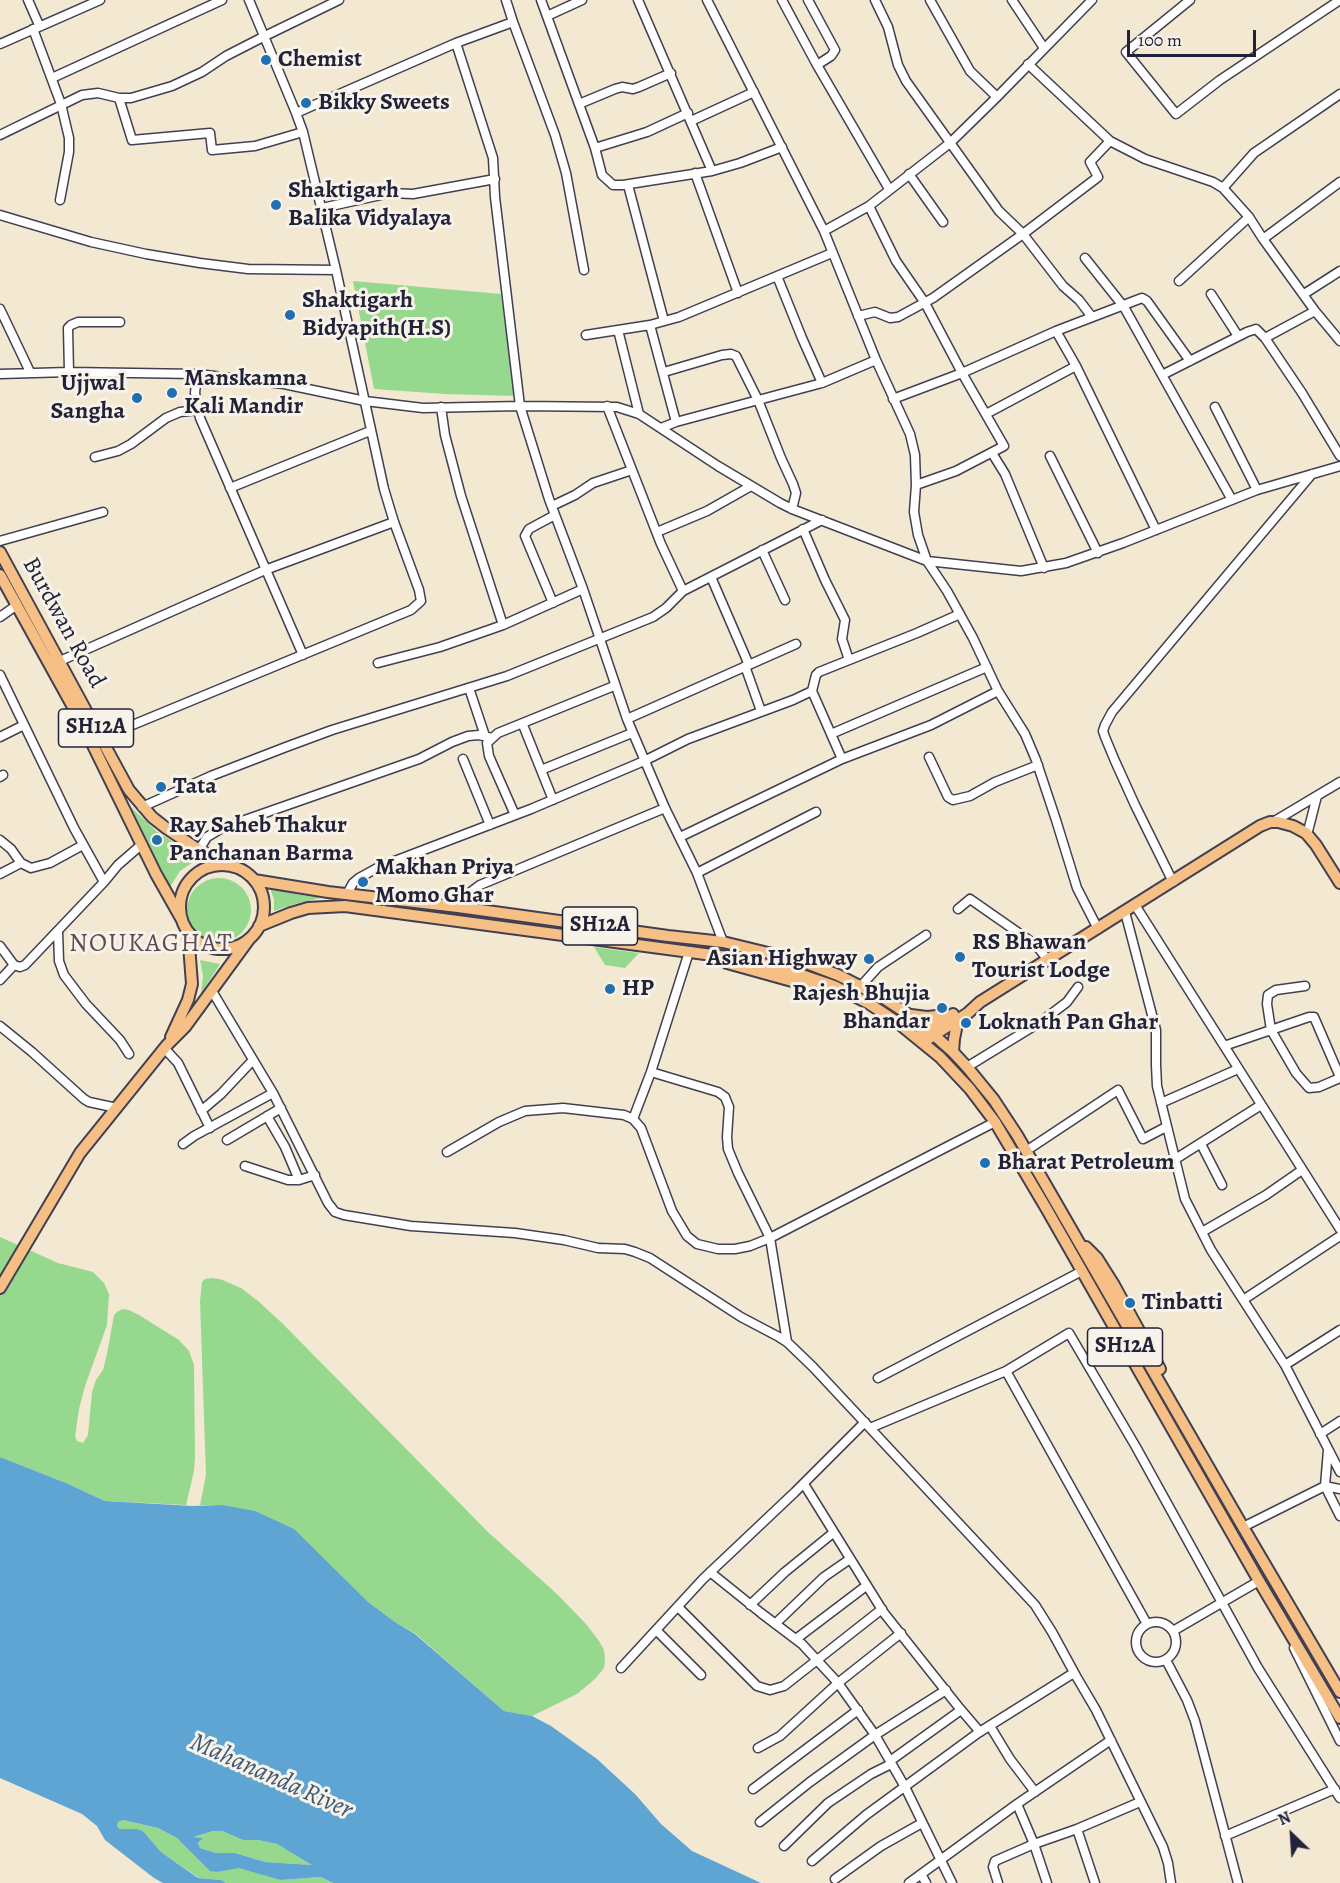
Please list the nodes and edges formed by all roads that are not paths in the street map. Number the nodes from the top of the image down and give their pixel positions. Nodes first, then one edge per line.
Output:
1 (28, 0) edge
2 (100, 0) edge
3 (222, 0) edge
4 (249, 0) edge
5 (339, 0) edge
6 (507, 0) edge
7 (541, 0) edge
8 (582, 0) edge
9 (638, 0) edge
10 (707, 0) edge
11 (782, 0) edge
12 (808, 0) edge
13 (875, 0) edge
14 (930, 0) edge
15 (1012, 0) edge
16 (1092, 0) edge
17 (1190, 0) edge
18 (1340, 0) edge
19 (547, 16) junction
20 (513, 22) junction
21 (36, 27) junction
22 (265, 36) junction
23 (456, 43) junction
24 (0, 44) edge
25 (1044, 48) junction
26 (1028, 64) junction
27 (817, 65) junction
28 (671, 73) junction
29 (52, 78) junction
30 (754, 92) junction
31 (1340, 94) edge
32 (119, 98) junction
33 (997, 98) junction
34 (61, 104) junction
35 (579, 104) junction
36 (296, 113) junction
37 (690, 117) junction
38 (303, 132) junction
39 (0, 135) edge
40 (1110, 141) junction
41 (950, 143) junction
42 (782, 147) junction
43 (595, 148) junction
44 (712, 171) junction
45 (695, 173) junction
46 (909, 174) junction
47 (495, 179) junction
48 (1340, 182) edge
49 (628, 184) junction
50 (1223, 188) junction
51 (889, 189) junction
52 (60, 200) dead end
53 (869, 206) junction
54 (322, 208) junction
55 (0, 215) edge
56 (1249, 217) junction
57 (943, 222) dead end
58 (824, 231) junction
59 (1023, 234) junction
60 (1263, 239) junction
61 (832, 253) junction
62 (1085, 258) dead end
63 (336, 270) junction
64 (584, 270) dead end
65 (1340, 271) edge
66 (777, 276) junction
67 (1179, 281) dead end
68 (738, 293) junction
69 (1211, 294) dead end
70 (1304, 294) junction
71 (925, 303) junction
72 (1124, 307) junction
73 (0, 309) edge
74 (1315, 311) junction
75 (858, 316) junction
76 (1092, 317) junction
77 (664, 321) junction
78 (120, 322) dead end
79 (650, 325) junction
80 (618, 330) junction
81 (1056, 331) junction
82 (586, 335) dead end
83 (1238, 336) junction
84 (1265, 338) junction
85 (1340, 341) edge
86 (876, 360) junction
87 (1190, 360) junction
88 (1076, 366) junction
89 (30, 372) junction
90 (69, 372) junction
91 (664, 372) junction
92 (962, 373) junction
93 (197, 374) junction
94 (0, 375) edge
95 (1162, 375) junction
96 (822, 383) junction
97 (893, 399) junction
98 (758, 400) junction
99 (365, 401) junction
100 (520, 406) junction
101 (607, 406) junction
102 (441, 407) junction
103 (1215, 407) dead end
104 (198, 410) junction
105 (639, 414) junction
106 (986, 414) junction
107 (676, 422) junction
108 (661, 428) junction
109 (370, 431) junction
110 (992, 453) junction
111 (1050, 456) dead end
112 (1340, 456) edge
113 (95, 457) dead end
114 (1340, 466) edge
115 (632, 470) junction
116 (1312, 474) junction
117 (916, 485) junction
118 (751, 486) junction
119 (230, 488) junction
120 (1257, 490) junction
121 (1232, 500) junction
122 (552, 506) junction
123 (792, 509) junction
124 (103, 512) dead end
125 (555, 515) junction
126 (822, 520) junction
127 (394, 522) junction
128 (803, 529) junction
129 (1156, 530) junction
130 (657, 532) junction
131 (0, 541) edge
132 (762, 550) junction
133 (0, 552) edge
134 (1098, 553) junction
135 (927, 561) junction
136 (1044, 568) junction
137 (265, 570) junction
138 (0, 575) edge
139 (711, 577) junction
140 (583, 589) junction
141 (683, 591) junction
142 (785, 600) dead end
143 (553, 603) junction
144 (17, 605) junction
145 (960, 615) junction
146 (0, 617) edge
147 (503, 625) junction
148 (598, 639) junction
149 (795, 644) dead end
150 (303, 655) junction
151 (849, 660) junction
152 (60, 661) junction
153 (378, 663) dead end
154 (747, 666) junction
155 (987, 667) junction
156 (0, 675) edge
157 (614, 686) junction
158 (469, 688) junction
159 (813, 690) junction
160 (998, 691) junction
161 (761, 711) junction
162 (627, 719) junction
163 (523, 724) junction
164 (24, 725) junction
165 (632, 733) junction
166 (831, 734) junction
167 (0, 737) edge
168 (488, 737) junction
169 (101, 738) junction
170 (929, 757) dead end
171 (463, 759) dead end
172 (842, 759) junction
173 (644, 761) junction
174 (1038, 765) junction
175 (111, 769) junction
176 (541, 770) junction
177 (1340, 782) edge
178 (1317, 796) junction
179 (553, 800) junction
180 (142, 807) junction
181 (665, 808) junction
182 (816, 812) dead end
183 (515, 815) junction
184 (1273, 822) junction
185 (490, 825) junction
186 (1307, 835) junction
187 (680, 837) junction
188 (0, 840) edge
189 (83, 845) junction
190 (141, 845) junction
191 (199, 850) junction
192 (21, 863) junction
193 (233, 866) junction
194 (697, 873) junction
195 (0, 874) edge
196 (1339, 879) edge
197 (254, 880) junction
198 (104, 882) junction
199 (1173, 882) junction
200 (347, 894) junction
201 (1135, 905) junction
202 (458, 907) junction
203 (958, 909) dead end
204 (1125, 912) junction
205 (182, 920) junction
206 (259, 926) junction
207 (1098, 929) junction
208 (58, 932) junction
209 (188, 932) junction
210 (926, 935) dead end
211 (250, 938) junction
212 (723, 942) junction
213 (0, 946) edge
214 (689, 952) junction
215 (1048, 960) junction
216 (14, 965) junction
217 (0, 980) edge
218 (861, 986) junction
219 (1305, 986) dead end
220 (1078, 987) dead end
221 (212, 991) junction
222 (980, 1002) junction
223 (964, 1008) junction
224 (908, 1014) junction
225 (958, 1019) junction
226 (0, 1026) edge
227 (1271, 1030) junction
228 (931, 1031) junction
229 (920, 1040) junction
230 (1224, 1046) junction
231 (166, 1047) junction
232 (953, 1052) junction
233 (129, 1054) dead end
234 (253, 1060) junction
235 (967, 1067) junction
236 (1238, 1069) junction
237 (651, 1072) junction
238 (1340, 1078) edge
239 (273, 1093) junction
240 (1161, 1103) junction
241 (1261, 1105) junction
242 (117, 1108) junction
243 (281, 1108) junction
244 (201, 1111) junction
245 (267, 1116) junction
246 (633, 1119) junction
247 (995, 1122) junction
248 (1166, 1127) junction
249 (210, 1128) junction
250 (227, 1140) dead end
251 (1201, 1143) junction
252 (183, 1144) dead end
253 (1026, 1151) junction
254 (447, 1152) dead end
255 (1174, 1160) junction
256 (245, 1166) dead end
257 (1302, 1170) junction
258 (315, 1175) junction
259 (299, 1180) junction
260 (1222, 1185) dead end
261 (1340, 1229) edge
262 (1202, 1232) junction
263 (1340, 1236) edge
264 (770, 1238) junction
265 (1082, 1271) junction
266 (0, 1288) edge
267 (1243, 1300) junction
268 (1340, 1330) edge
269 (787, 1342) junction
270 (1285, 1365) junction
271 (1006, 1371) junction
272 (878, 1378) dead end
273 (1340, 1421) edge
274 (867, 1425) junction
275 (1320, 1434) junction
276 (1328, 1449) junction
277 (1340, 1472) edge
278 (804, 1484) junction
279 (1325, 1486) junction
280 (1340, 1489) edge
281 (1340, 1516) edge
282 (1242, 1527) junction
283 (833, 1533) junction
284 (850, 1560) junction
285 (710, 1572) junction
286 (1259, 1581) junction
287 (866, 1586) junction
288 (1222, 1602) junction
289 (750, 1605) junction
290 (678, 1607) junction
291 (882, 1609) junction
292 (1277, 1612) junction
293 (775, 1624) junction
294 (1147, 1624) junction
295 (656, 1630) junction
296 (1173, 1631) junction
297 (900, 1633) junction
298 (796, 1640) junction
299 (818, 1660) junction
300 (1166, 1660) junction
301 (621, 1668) dead end
302 (702, 1675) dead end
303 (1076, 1676) junction
304 (838, 1683) junction
305 (946, 1690) junction
306 (1340, 1692) edge
307 (858, 1710) junction
308 (961, 1710) junction
309 (1340, 1718) edge
310 (990, 1726) junction
311 (980, 1732) junction
312 (874, 1735) junction
313 (1110, 1740) junction
314 (1340, 1740) edge
315 (758, 1748) dead end
316 (891, 1762) junction
317 (905, 1787) junction
318 (753, 1789) dead end
319 (1335, 1789) junction
320 (1035, 1792) junction
321 (1340, 1798) edge
322 (1140, 1802) junction
323 (1017, 1804) junction
324 (760, 1822) dead end
325 (922, 1823) junction
326 (1077, 1829) junction
327 (1225, 1836) junction
328 (1034, 1844) junction
329 (784, 1846) dead end
330 (941, 1860) junction
331 (812, 1861) dead end
332 (921, 1874) junction
333 (836, 1878) dead end
334 (909, 1883) edge
335 (926, 1883) edge
336 (951, 1883) edge
337 (999, 1883) edge
338 (1047, 1883) edge
339 (1095, 1883) edge
340 (1171, 1883) edge
341 (1238, 1883) edge

1 - 21 street
2 - 21 street
3 - 29 street
4 - 22 street
5 - 22 street
6 - 20 street
7 - 19 street
8 - 19 street
9 - 28 street
10 - 30 street
11 - 27 street
12 - 27 street
13 - 41 street
14 - 33 street
15 - 25 street
16 - 25 street
17 - 18 street
19 - 35 street
20 - 23 street
20 - 64 street
21 - 24 street
21 - 29 street
22 - 32 street
22 - 36 street
23 - 36 street
23 - 47 street
25 - 26 street
26 - 33 street
26 - 40 street
27 - 51 street
28 - 35 street
28 - 37 street
29 - 34 street
30 - 37 street
30 - 42 street
31 - 50 street
32 - 34 street
32 - 38 street
33 - 41 street
34 - 39 street
34 - 52 street
35 - 43 street
36 - 38 street
37 - 43 street
37 - 44 street
38 - 54 street
40 - 50 street
40 - 59 street
41 - 46 street
41 - 59 street
42 - 44 street
42 - 58 street
43 - 49 street
44 - 45 street
45 - 49 street
45 - 68 street
46 - 51 street
46 - 57 street
47 - 54 street
47 - 100 street
48 - 60 street
49 - 77 street
50 - 56 street
51 - 53 street
53 - 58 street
53 - 71 street
54 - 63 street
55 - 63 street
56 - 60 street
56 - 67 street
58 - 61 street
59 - 71 street
59 - 76 street
60 - 70 street
61 - 66 street
61 - 75 street
62 - 72 street
63 - 99 street
65 - 70 street
66 - 68 street
66 - 96 street
68 - 77 street
69 - 83 street
70 - 74 street
71 - 75 street
71 - 92 street
72 - 76 street
72 - 87 street
72 - 95 street
73 - 89 street
74 - 84 street
74 - 85 street
75 - 86 street
76 - 81 street
77 - 79 street
78 - 90 street
79 - 80 street
79 - 91 street
80 - 82 street
80 - 105 street
81 - 88 street
81 - 92 street
83 - 84 street
83 - 87 street
84 - 112 street
86 - 96 street
86 - 97 street
87 - 95 street
88 - 106 street
88 - 129 street
89 - 90 street
89 - 94 street
90 - 93 street
91 - 98 street
91 - 107 street
92 - 97 street
92 - 106 street
93 - 99 street
93 - 104 street
95 - 121 street
96 - 98 street
97 - 117 street
98 - 107 street
98 - 123 street
99 - 102 street
99 - 109 street
100 - 101 street
100 - 102 street
100 - 122 street
101 - 105 street
101 - 115 street
102 - 147 street
103 - 120 street
104 - 113 street
104 - 119 street
105 - 108 street
106 - 110 street
107 - 108 street
108 - 118 street
109 - 119 street
109 - 127 street
110 - 117 street
110 - 136 street
111 - 134 street
114 - 116 street
115 - 122 street
115 - 130 street
116 - 120 street
116 - 199 street
117 - 135 street
118 - 123 street
118 - 130 street
119 - 137 street
120 - 121 street
121 - 129 street
122 - 125 street
123 - 126 street
124 - 131 street
125 - 140 street
125 - 143 street
126 - 128 street
126 - 135 street
127 - 137 street
127 - 150 street
128 - 132 street
128 - 151 street
129 - 134 street
130 - 141 street
132 - 139 street
132 - 142 street
133 - 152 main road, Burdwan Road / SH12A
134 - 136 street
135 - 136 street
135 - 145 street
137 - 150 street
137 - 152 street
138 - 144 main road, Burdwan Road / SH12A
139 - 141 street
139 - 154 street
140 - 143 street
140 - 148 street
141 - 148 street
143 - 147 street
144 - 146 street
144 - 175 main road, Burdwan Road / SH12A
145 - 151 street
145 - 155 street
147 - 153 street
148 - 157 street
148 - 158 street
149 - 154 street
150 - 169 street
151 - 159 street
152 - 169 main road, Burdwan Road / SH12A
154 - 161 street
154 - 162 street
155 - 160 street
155 - 166 street
156 - 164 street
157 - 162 street
157 - 163 street
158 - 168 street
158 - 180 street
159 - 161 street
159 - 166 street
160 - 172 street
160 - 174 street
161 - 173 street
162 - 165 street
163 - 168 street
163 - 176 street
164 - 167 street
164 - 189 street
165 - 173 street
165 - 176 street
166 - 172 street
168 - 183 street
168 - 191 street
169 - 175 main road, Burdwan Road / SH12A
170 - 174 street
171 - 185 street
172 - 187 street
173 - 179 street
173 - 181 street
174 - 207 street
175 - 180 main road, Burdwan Road / SH12A
175 - 190 main road, Burdwan Road / SH12A
176 - 179 street
177 - 178 street
178 - 184 street
178 - 186 street
179 - 183 street
180 - 191 main road, Burdwan Road / SH12A
181 - 187 street
181 - 202 street
182 - 194 street
183 - 185 street
184 - 186 main road
184 - 199 main road
185 - 200 street
186 - 196 main road
187 - 194 street
188 - 192 street
189 - 192 street
189 - 198 street
190 - 198 street
190 - 205 main road, Burdwan Road / SH12A
191 - 193 main road, Burdwan Road / SH12A
192 - 195 street
193 - 197 main road, SH12A
193 - 205 main road, SH12A
194 - 212 street
197 - 200 main road, SH12A
197 - 206 main road
198 - 208 street
199 - 201 main road
200 - 202 main road, SH12A
201 - 204 main road
201 - 230 street
202 - 212 main road, SH12A
203 - 215 street
204 - 207 main road
204 - 240 street
205 - 209 main road, SH12A
206 - 211 main road
206 - 214 main road, SH12A
207 - 215 main road
208 - 216 street
208 - 233 street
209 - 211 main road
209 - 231 main road
210 - 218 street
211 - 221 main road
212 - 218 main road, SH12A
213 - 216 street
214 - 229 main road, SH12A
214 - 237 street
215 - 222 main road
216 - 217 street
218 - 224 main road, SH12A
219 - 227 street
220 - 235 street
221 - 231 main road
221 - 234 street
222 - 223 main road
222 - 225 main road
223 - 224 main road
223 - 228 main road
224 - 228 main road, SH12A
225 - 228 main road
225 - 232 main road
226 - 242 street
227 - 230 street
227 - 238 street
227 - 238 street
228 - 229 main road
228 - 232 main road, SH12A
229 - 247 main road, SH12A
230 - 236 street
231 - 242 main road
231 - 244 street
232 - 235 main road, SH12A
234 - 239 street
234 - 244 street
235 - 253 main road, SH12A
236 - 240 street
236 - 241 street
237 - 246 street
237 - 264 street
239 - 243 street
239 - 249 street
240 - 248 street
241 - 251 street
241 - 257 street
242 - 266 main road
243 - 245 street
243 - 258 street
244 - 249 street
245 - 250 street
245 - 259 street
246 - 254 street
246 - 264 street
247 - 264 street
247 - 265 main road, SH12A
248 - 253 street
248 - 255 street
249 - 252 street
251 - 255 street
251 - 260 street
253 - 282 main road, SH12A
255 - 262 street
256 - 259 street
257 - 261 street
257 - 262 street
258 - 259 street
258 - 269 street
262 - 267 street
263 - 267 street
264 - 269 street
265 - 272 street
265 - 286 main road, SH12A
267 - 270 street
268 - 270 street
269 - 274 street
270 - 275 street
271 - 274 street
271 - 288 street
271 - 294 street
273 - 275 street
274 - 278 street
274 - 303 street
275 - 276 street
276 - 277 street
276 - 279 street
278 - 283 street
278 - 285 street
279 - 280 street
279 - 281 street
279 - 282 street
282 - 306 main road, SH12A
283 - 284 street
283 - 289 street
284 - 287 street
284 - 293 street
285 - 289 street
285 - 290 street
286 - 288 street
286 - 292 main road, SH12A
287 - 291 street
287 - 298 street
288 - 296 street
288 - 319 street
289 - 293 street
290 - 295 street
290 - 299 street
291 - 297 street
291 - 299 street
292 - 309 main road, SH12A
292 - 314 street
293 - 298 street
294 - 296 street
294 - 300 street
295 - 301 street
295 - 302 street
296 - 300 street
297 - 304 street
297 - 305 street
298 - 299 street
299 - 304 street
300 - 327 street
303 - 310 street
303 - 313 street
304 - 307 street
304 - 315 street
305 - 308 street
305 - 312 street
307 - 312 street
307 - 318 street
308 - 311 street
308 - 316 street
310 - 311 street
310 - 320 street
311 - 317 street
312 - 316 street
312 - 324 street
313 - 320 street
313 - 322 street
316 - 317 street
316 - 329 street
317 - 325 street
317 - 331 street
319 - 321 street
319 - 327 street
320 - 323 street
322 - 326 street
322 - 340 street
323 - 328 street
323 - 330 street
325 - 330 street
325 - 333 street
326 - 328 street
326 - 339 street
327 - 341 street
328 - 337 street
328 - 338 street
330 - 332 street
330 - 336 street
332 - 334 street
332 - 335 street

